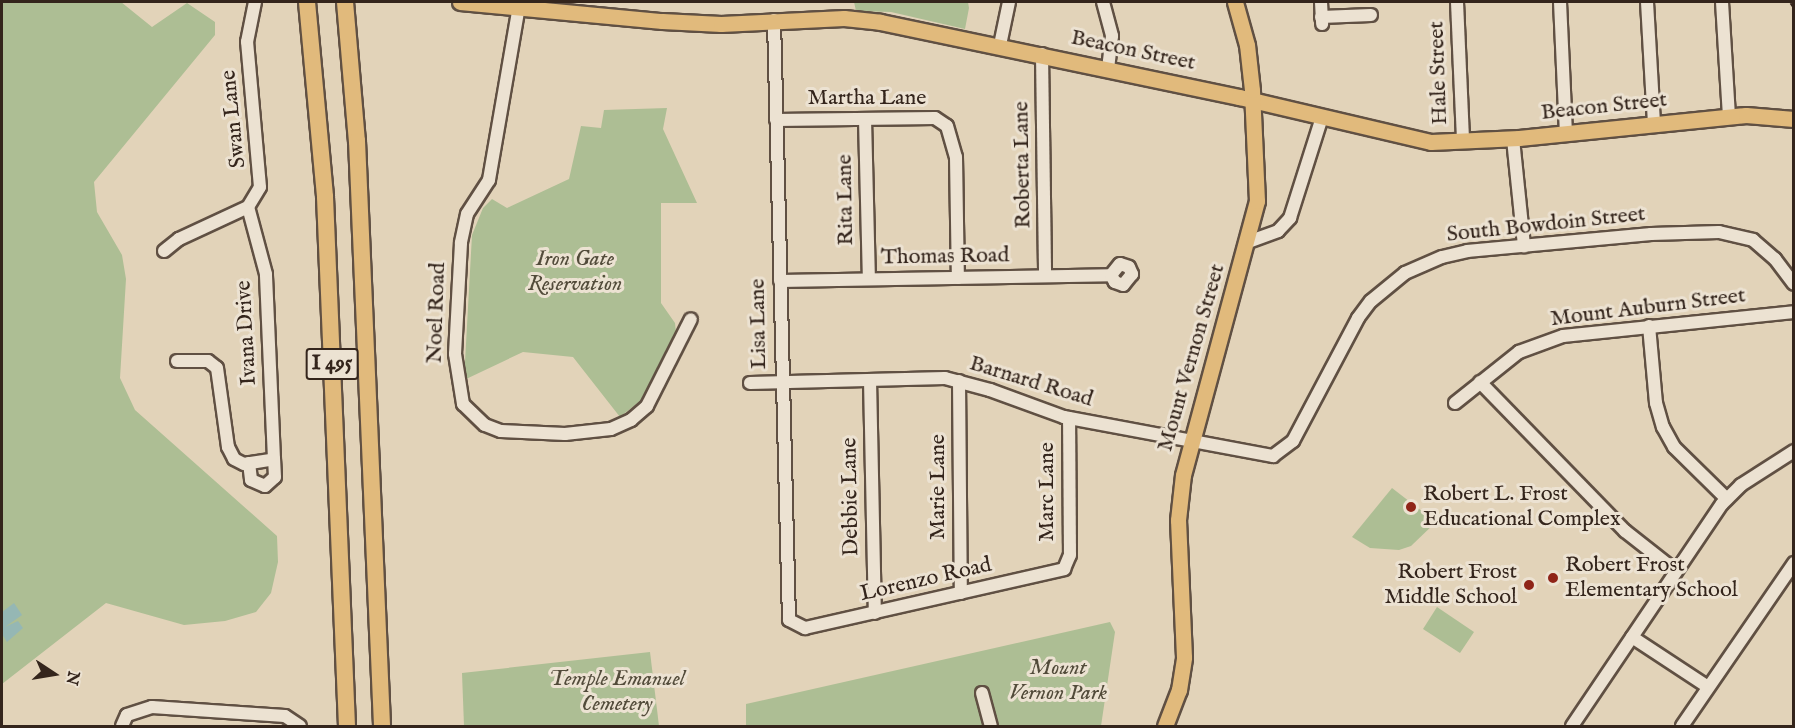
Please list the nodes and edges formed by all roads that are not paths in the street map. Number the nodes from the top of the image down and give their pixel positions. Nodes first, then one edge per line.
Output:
1 (255, 2) edge
2 (308, 2) edge
3 (345, 2) edge
4 (460, 2) edge
5 (1009, 2) edge
6 (1103, 2) edge
7 (1235, 2) edge
8 (1321, 2) edge
9 (1457, 2) edge
10 (1560, 2) edge
11 (1647, 2) edge
12 (1722, 2) edge
13 (519, 6) junction
14 (1371, 15) dead end
15 (774, 20) junction
16 (1000, 45) junction
17 (1042, 54) junction
18 (1108, 68) junction
19 (1253, 100) junction
20 (1730, 116) junction
21 (1322, 117) junction
22 (865, 119) junction
23 (1794, 119) edge
24 (776, 120) junction
25 (1654, 125) junction
26 (1566, 134) junction
27 (1513, 139) junction
28 (1463, 142) junction
29 (248, 207) junction
30 (1248, 243) junction
31 (1524, 246) junction
32 (164, 251) dead end
33 (1111, 274) dead end
34 (1045, 276) junction
35 (958, 278) junction
36 (869, 279) junction
37 (780, 281) junction
38 (1794, 284) edge
39 (1794, 312) edge
40 (691, 319) dead end
41 (1649, 326) junction
42 (177, 361) dead end
43 (870, 380) junction
44 (959, 381) junction
45 (1480, 381) junction
46 (782, 382) junction
47 (750, 383) dead end
48 (1455, 403) dead end
49 (1069, 418) junction
50 (1191, 443) junction
51 (1794, 451) edge
52 (1276, 454) joint
53 (274, 459) junction
54 (249, 463) junction
55 (1727, 499) junction
56 (1794, 563) edge
57 (1067, 566) joint
58 (1676, 571) junction
59 (961, 593) junction
60 (875, 612) junction
61 (794, 625) joint
62 (1632, 637) junction
63 (1708, 687) junction
64 (982, 693) dead end
65 (123, 724) edge
66 (300, 726) edge
67 (347, 726) edge
68 (382, 726) edge
69 (991, 726) edge
70 (1165, 726) edge
71 (1572, 726) edge
72 (1682, 726) edge

1 - 29 street, Swan Lane
2 - 67 highway, I 495
3 - 68 highway, I 495
4 - 13 main road, Beacon Street
5 - 16 street
6 - 18 street
7 - 19 main road, Mount Vernon Street
8 - 14 street
9 - 28 street, Hale Street
10 - 26 street
11 - 25 street
12 - 20 street
13 - 15 main road, Beacon Street
13 - 40 street, Noel Road
15 - 16 main road, Beacon Street
15 - 24 street, Lisa Lane
16 - 17 main road, Beacon Street
17 - 18 main road, Beacon Street
17 - 34 street, Roberta Lane
18 - 19 main road, Beacon Street
19 - 21 main road, Beacon Street
19 - 30 main road, Mount Vernon Street
20 - 23 main road, Beacon Street
20 - 25 main road, Beacon Street
21 - 28 main road, Beacon Street
21 - 30 street
22 - 24 street, Martha Lane
22 - 35 street, Martha Lane
22 - 36 street, Rita Lane
24 - 37 street, Lisa Lane
25 - 26 main road, Beacon Street
26 - 27 main road, Beacon Street
27 - 28 main road, Beacon Street
27 - 31 street
29 - 32 street
29 - 53 street, Ivana Drive
30 - 50 main road, Mount Vernon Street
31 - 38 street, South Bowdoin Street
31 - 52 street, South Bowdoin Street
33 - 34 street, Thomas Road
34 - 35 street, Thomas Road
35 - 36 street, Thomas Road
36 - 37 street, Thomas Road
37 - 46 street, Lisa Lane
39 - 41 street, Mount Auburn Street
41 - 45 street, Mount Auburn Street
41 - 55 street
42 - 54 street, Ivana Drive
43 - 44 street, Barnard Road
43 - 46 street, Barnard Road
43 - 60 street, Debbie Lane
44 - 49 street, Barnard Road
44 - 59 street, Marie Lane
45 - 48 street, Mount Auburn Street
45 - 58 street
46 - 47 street, Barnard Road
46 - 61 street, Lisa Lane
49 - 50 street, Barnard Road
49 - 57 street, Marc Lane
50 - 52 street, Barnard Road
50 - 70 main road, Mount Vernon Street
51 - 55 street
53 - 54 street
53 - 54 street, Ivana Drive
55 - 58 street
56 - 63 street
57 - 59 street, Lorenzo Road
58 - 62 street
59 - 60 street, Lorenzo Road
60 - 61 street, Lorenzo Road
62 - 63 street
62 - 71 street
63 - 72 street
64 - 69 street
65 - 66 street

